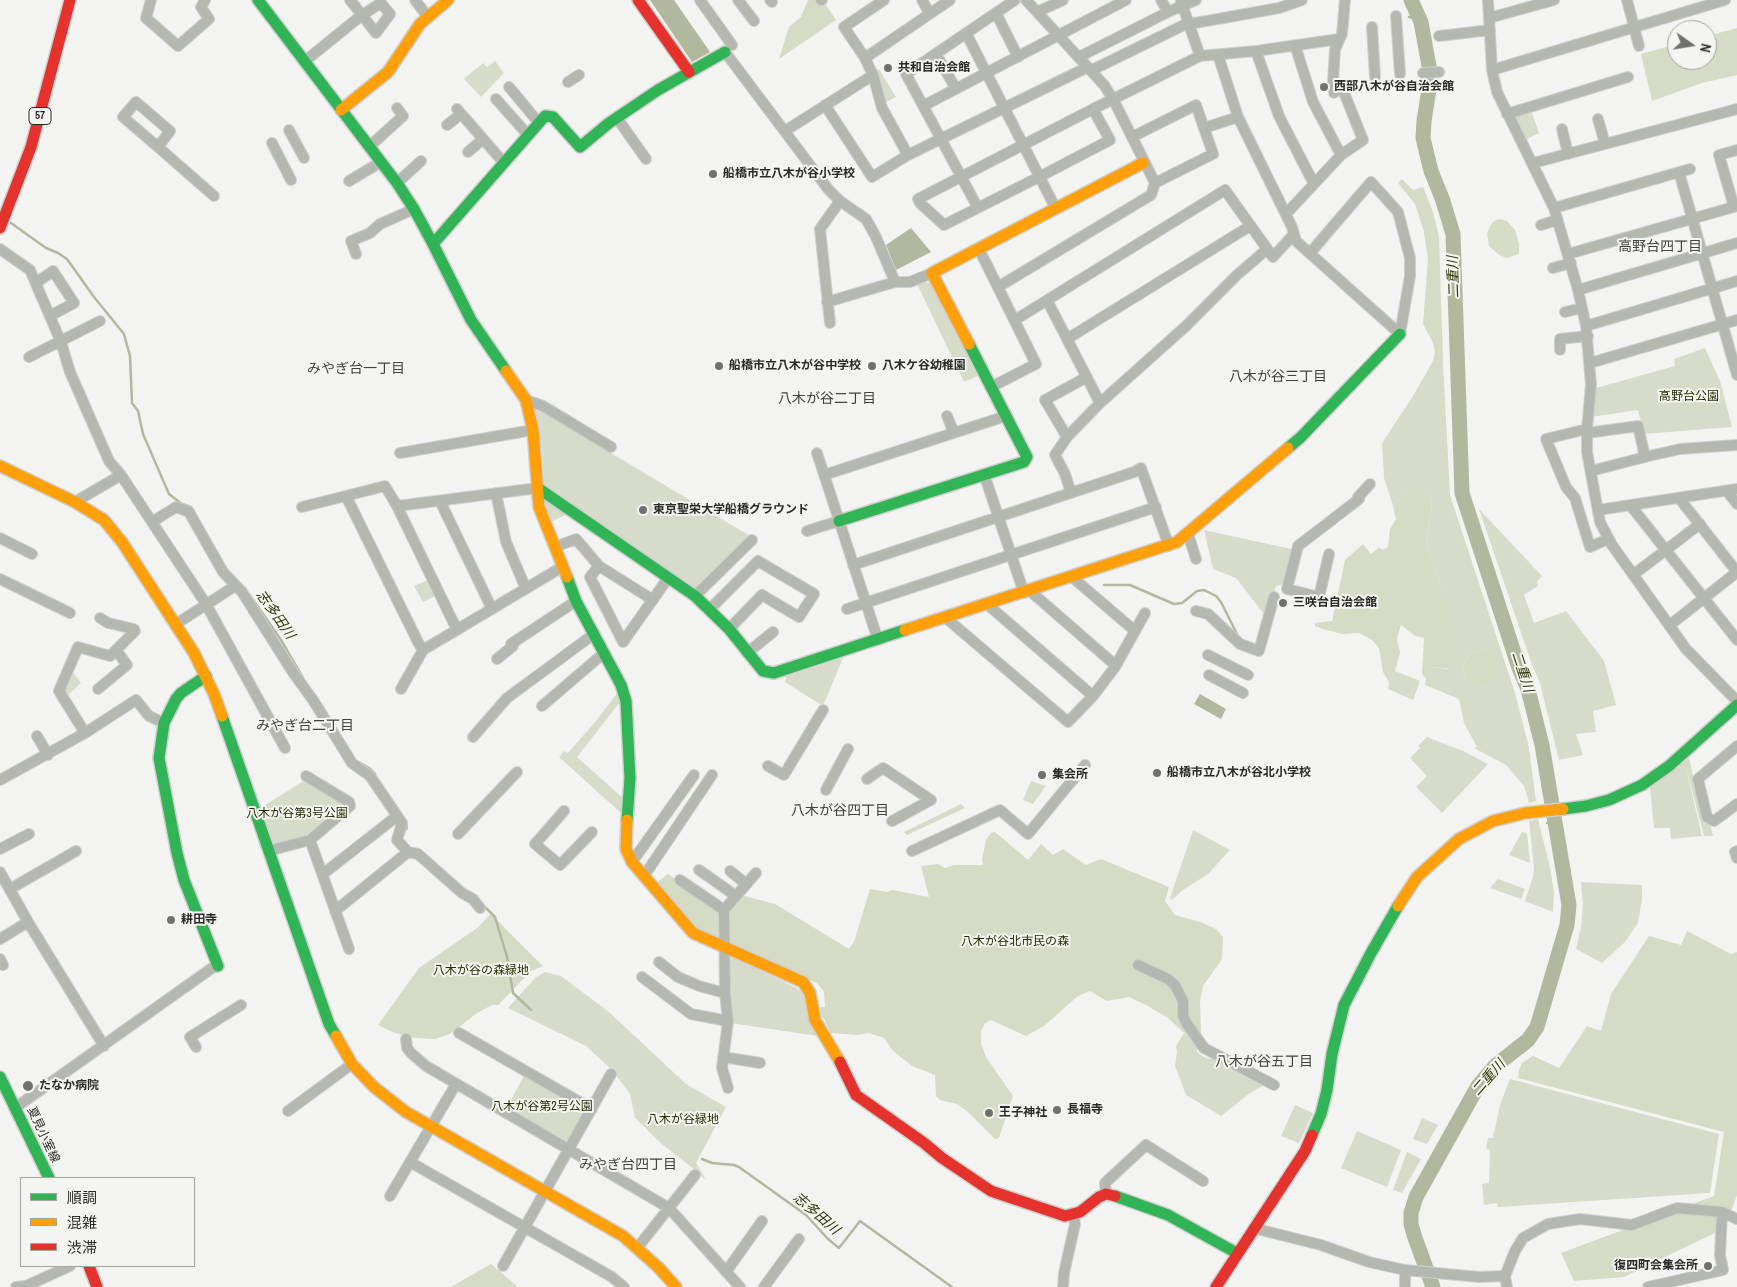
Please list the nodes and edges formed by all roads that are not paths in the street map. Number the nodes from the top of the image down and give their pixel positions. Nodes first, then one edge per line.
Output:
1 (70, 0) edge
2 (151, 0) edge
3 (205, 0) edge
4 (258, 0) edge
5 (350, 0) edge
6 (414, 0) edge
7 (448, 0) edge
8 (638, 0) edge
9 (700, 0) edge
10 (738, 0) edge
11 (884, 0) edge
12 (922, 0) edge
13 (950, 0) edge
14 (1015, 0) edge
15 (1026, 0) edge
16 (1063, 0) edge
17 (1126, 0) edge
18 (1161, 0) edge
19 (1196, 0) edge
20 (1302, 0) edge
21 (1345, 0) edge
22 (1488, 0) edge
23 (1554, 0) edge
24 (1626, 0) edge
25 (1725, 0) edge
26 (1181, 3) edge
27 (1278, 4) edge
28 (1037, 12) junction
29 (1168, 12) junction
30 (996, 13) junction
31 (930, 14) junction
32 (1396, 16) dead end
33 (428, 17) junction
34 (1489, 18) junction
35 (754, 21) dead end
36 (1190, 25) junction
37 (1372, 27) dead end
38 (1634, 27) junction
39 (1490, 30) junction
40 (966, 33) junction
41 (1059, 35) junction
42 (1439, 36) dead end
43 (1339, 39) junction
44 (1295, 45) junction
45 (1639, 46) dead end
46 (728, 48) junction
47 (1256, 51) junction
48 (936, 54) junction
49 (1218, 55) junction
50 (1200, 56) junction
51 (1018, 57) junction
52 (1079, 57) junction
53 (865, 58) junction
54 (305, 61) junction
55 (1090, 68) junction
56 (1492, 70) junction
57 (689, 72) junction
58 (1423, 72) dead end
59 (1439, 72) dead end
60 (986, 73) junction
61 (873, 74) junction
62 (1400, 74) dead end
63 (578, 75) dead end
64 (1375, 77) dead end
65 (1628, 77) dead end
66 (568, 82) dead end
67 (509, 87) dead end
68 (956, 89) junction
69 (496, 99) dead end
70 (1113, 99) junction
71 (825, 105) junction
72 (923, 106) junction
73 (397, 108) dead end
74 (1005, 109) junction
75 (1093, 109) junction
76 (1737, 109) edge
77 (341, 110) junction
78 (1507, 114) junction
79 (1238, 117) junction
80 (616, 118) junction
81 (1598, 119) dead end
82 (538, 123) junction
83 (447, 126) dead end
84 (1204, 128) junction
85 (1562, 129) dead end
86 (288, 130) dead end
87 (785, 131) junction
88 (528, 136) junction
89 (1132, 137) junction
90 (483, 139) junction
91 (942, 140) junction
92 (272, 143) dead end
93 (1605, 144) junction
94 (1023, 145) junction
95 (158, 147) junction
96 (369, 147) junction
97 (1737, 150) edge
98 (468, 152) dead end
99 (1568, 154) junction
100 (908, 155) junction
101 (1341, 155) junction
102 (304, 158) dead end
103 (646, 159) dead end
104 (421, 161) dead end
105 (381, 162) junction
106 (504, 163) junction
107 (1144, 163) junction
108 (1533, 163) junction
109 (1690, 169) dead end
110 (1678, 172) junction
111 (962, 177) junction
112 (1039, 177) junction
113 (291, 180) dead end
114 (349, 181) dead end
115 (397, 183) junction
116 (1155, 183) junction
117 (1314, 184) junction
118 (214, 196) dead end
119 (840, 201) junction
120 (1735, 206) edge
121 (978, 208) junction
122 (1554, 208) junction
123 (414, 209) junction
124 (1056, 209) junction
125 (1286, 214) junction
126 (1692, 219) junction
127 (1557, 220) junction
128 (1, 221) edge
129 (1541, 224) dead end
130 (1250, 226) junction
131 (1294, 234) junction
132 (433, 244) junction
133 (1737, 244) edge
134 (0, 249) edge
135 (979, 250) junction
136 (1266, 250) junction
137 (356, 254) dead end
138 (1310, 254) junction
139 (1702, 254) junction
140 (1569, 259) junction
141 (1553, 268) dead end
142 (932, 273) junction
143 (1737, 281) edge
144 (36, 282) junction
145 (896, 282) junction
146 (998, 287) junction
147 (1712, 289) junction
148 (1578, 290) junction
149 (1047, 300) junction
150 (827, 302) junction
151 (1582, 308) junction
152 (1565, 312) dead end
153 (50, 316) junction
154 (1015, 320) junction
155 (1737, 320) edge
156 (100, 321) dead end
157 (830, 323) dead end
158 (1722, 324) junction
159 (1587, 331) junction
160 (1400, 334) junction
161 (1067, 339) junction
162 (61, 342) junction
163 (1560, 350) dead end
164 (29, 357) dead end
165 (1735, 360) edge
166 (1590, 363) junction
167 (1737, 375) edge
168 (1087, 377) junction
169 (991, 387) junction
170 (526, 400) junction
171 (1100, 402) junction
172 (947, 416) dead end
173 (1006, 416) junction
174 (533, 430) junction
175 (1587, 431) junction
176 (954, 433) junction
177 (1067, 437) junction
178 (1737, 445) edge
179 (611, 447) dead end
180 (400, 452) dead end
181 (816, 453) dead end
182 (1645, 456) junction
183 (0, 466) edge
184 (1591, 471) junction
185 (984, 474) junction
186 (121, 475) junction
187 (824, 476) junction
188 (1370, 484) dead end
189 (538, 488) junction
190 (1732, 490) edge
191 (496, 493) junction
192 (1071, 493) junction
193 (346, 496) junction
194 (1679, 498) junction
195 (440, 501) junction
196 (75, 502) junction
197 (1737, 504) edge
198 (396, 506) junction
199 (1631, 506) junction
200 (302, 507) dead end
201 (1156, 507) junction
202 (1598, 510) junction
203 (998, 517) junction
204 (839, 521) junction
205 (152, 522) junction
206 (1700, 524) junction
207 (807, 531) dead end
208 (1188, 534) junction
209 (0, 538) edge
210 (1608, 539) junction
211 (752, 540) dead end
212 (1169, 546) junction
213 (555, 548) junction
214 (1667, 549) junction
215 (32, 554) dead end
216 (1330, 554) dead end
217 (1011, 555) junction
218 (1196, 560) dead end
219 (853, 565) junction
220 (599, 566) junction
221 (562, 567) junction
222 (1737, 572) edge
223 (1633, 575) junction
224 (1072, 577) junction
225 (668, 578) junction
226 (0, 579) edge
227 (235, 586) junction
228 (526, 589) junction
229 (1027, 592) junction
230 (695, 596) junction
231 (1274, 597) dead end
232 (1703, 598) junction
233 (653, 600) junction
234 (576, 602) junction
235 (866, 603) junction
236 (206, 604) junction
237 (988, 605) junction
238 (492, 609) junction
239 (847, 609) dead end
240 (710, 610) junction
241 (1196, 610) dead end
242 (70, 613) dead end
243 (1145, 613) dead end
244 (100, 618) dead end
245 (946, 618) junction
246 (176, 624) junction
247 (1670, 625) junction
248 (729, 629) junction
249 (457, 630) junction
250 (1134, 631) junction
251 (773, 632) dead end
252 (594, 634) junction
253 (878, 640) junction
254 (1737, 640) edge
255 (116, 650) junction
256 (423, 650) junction
257 (604, 653) junction
258 (747, 653) junction
259 (1208, 655) dead end
260 (497, 659) dead end
261 (1115, 667) junction
262 (1209, 675) dead end
263 (1248, 675) dead end
264 (206, 676) junction
265 (98, 689) dead end
266 (401, 689) dead end
267 (1243, 693) dead end
268 (1093, 696) junction
269 (1737, 703) edge
270 (542, 706) dead end
271 (824, 710) dead end
272 (164, 723) junction
273 (85, 733) junction
274 (37, 736) dead end
275 (473, 737) dead end
276 (1737, 746) edge
277 (286, 748) dead end
278 (848, 749) dead end
279 (48, 754) junction
280 (1085, 765) dead end
281 (768, 766) dead end
282 (517, 772) dead end
283 (694, 775) dead end
284 (712, 775) dead end
285 (306, 776) dead end
286 (868, 779) dead end
287 (0, 780) edge
288 (826, 790) dead end
289 (1737, 804) edge
290 (564, 811) dead end
291 (397, 816) junction
292 (892, 821) dead end
293 (592, 832) dead end
294 (29, 834) dead end
295 (458, 834) dead end
296 (310, 840) junction
297 (0, 849) edge
298 (76, 851) dead end
299 (912, 851) dead end
300 (1737, 851) edge
301 (268, 852) junction
302 (408, 852) junction
303 (1737, 858) edge
304 (632, 862) junction
305 (698, 870) dead end
306 (730, 871) dead end
307 (0, 872) edge
308 (756, 873) dead end
309 (322, 874) junction
310 (644, 876) junction
311 (680, 880) dead end
312 (746, 884) junction
313 (10, 889) junction
314 (736, 896) junction
315 (480, 908) dead end
316 (724, 910) junction
317 (335, 911) junction
318 (28, 922) junction
319 (0, 939) edge
320 (726, 948) junction
321 (349, 949) dead end
322 (659, 962) dead end
323 (1138, 965) dead end
324 (218, 966) joint
325 (642, 977) dead end
326 (725, 993) junction
327 (241, 1006) dead end
328 (728, 1021) junction
329 (459, 1033) dead end
330 (406, 1039) dead end
331 (104, 1046) junction
332 (196, 1047) dead end
333 (723, 1057) junction
334 (760, 1063) dead end
335 (352, 1064) junction
336 (611, 1074) dead end
337 (0, 1077) edge
338 (456, 1084) junction
339 (1274, 1085) dead end
340 (728, 1088) dead end
341 (15, 1108) junction
342 (592, 1109) junction
343 (288, 1111) dead end
344 (432, 1126) junction
345 (570, 1149) junction
346 (410, 1162) junction
347 (695, 1175) dead end
348 (49, 1177) edge
349 (1203, 1181) dead end
350 (546, 1191) junction
351 (1106, 1194) junction
352 (390, 1196) dead end
353 (669, 1208) junction
354 (1722, 1212) junction
355 (1073, 1215) junction
356 (1737, 1220) edge
357 (762, 1221) dead end
358 (524, 1227) junction
359 (1256, 1227) junction
360 (799, 1239) dead end
361 (638, 1247) junction
362 (1236, 1252) junction
363 (503, 1266) dead end
364 (68, 1267) edge
365 (89, 1267) edge
366 (1405, 1270) junction
367 (726, 1272) junction
368 (1505, 1276) junction
369 (16, 1287) edge
370 (97, 1287) edge
371 (624, 1287) edge
372 (676, 1287) edge
373 (740, 1287) edge
374 (764, 1287) edge
375 (1063, 1287) edge
376 (1216, 1287) edge
377 (1405, 1287) edge
378 (1507, 1287) edge
379 (1648, 1287) edge

1 - 128 street, 57
2 - 3 street
4 - 54 street
5 - 54 street
6 - 33 street
7 - 33 street
8 - 57 street
9 - 46 street
10 - 35 street
11 - 53 street
12 - 31 street
13 - 31 street
14 - 30 street
15 - 28 street
16 - 28 street
17 - 41 street
18 - 29 street
19 - 26 street
20 - 27 street
21 - 43 street
22 - 34 street
23 - 34 street
24 - 38 street
25 - 38 street
26 - 29 street
26 - 36 street
27 - 36 street
28 - 41 street
29 - 52 street
30 - 40 street
30 - 51 street
31 - 53 street
32 - 62 street
33 - 77 street
34 - 39 street
36 - 50 street
36 - 55 street
37 - 64 street
38 - 45 street
38 - 56 street
39 - 42 street
39 - 56 street
40 - 48 street
40 - 60 street
41 - 51 street
41 - 52 street
43 - 44 street
43 - 101 street
44 - 47 street
44 - 101 street
46 - 57 street
46 - 87 street
47 - 49 street
47 - 117 street
48 - 68 street
48 - 72 street
49 - 50 street
49 - 79 street
50 - 70 street
51 - 60 street
52 - 55 street
53 - 61 street
54 - 77 street
55 - 70 street
55 - 74 street
56 - 78 street
57 - 80 street
58 - 59 street
60 - 68 street
60 - 74 street
61 - 71 street
61 - 100 street
63 - 66 street
65 - 78 street
67 - 82 street
68 - 72 street
69 - 88 street
70 - 75 street
70 - 89 street
71 - 87 street
71 - 100 street
72 - 91 street
73 - 96 street
74 - 91 street
74 - 94 street
75 - 94 street
75 - 112 street
76 - 93 street
77 - 96 street
78 - 108 street
79 - 84 street
79 - 125 street
80 - 82 street
80 - 103 street
81 - 93 street
82 - 88 street
83 - 90 street
84 - 89 street
84 - 116 street
85 - 99 street
86 - 102 street
87 - 119 street
88 - 106 street
89 - 107 street
90 - 98 street
90 - 106 street
91 - 100 street
91 - 111 street
92 - 113 street
93 - 99 street
94 - 111 street
94 - 112 street
95 - 95 street
95 - 118 street
96 - 105 street
97 - 120 street
99 - 108 street
101 - 117 street
104 - 115 street
105 - 114 street
105 - 115 street
106 - 132 street
107 - 116 street
107 - 124 street
108 - 122 street
109 - 110 street
110 - 122 street
110 - 126 street
111 - 121 street
111 - 121 street
112 - 121 street
112 - 124 street
115 - 123 street
116 - 146 street
117 - 125 street
119 - 145 street
119 - 150 street
120 - 126 street
122 - 127 street
123 - 132 street
123 - 137 street
124 - 135 street
125 - 131 street
126 - 139 street
126 - 140 street
127 - 129 street
127 - 140 street
130 - 136 street
130 - 149 street
130 - 161 street
131 - 136 street
131 - 138 street
132 - 170 street
133 - 139 street
134 - 144 street
135 - 142 street
135 - 146 street
136 - 171 street
138 - 160 street
138 - 160 street
139 - 147 street
139 - 148 street
140 - 141 street
140 - 148 street
142 - 145 street
142 - 169 street
143 - 147 street
144 - 153 street
144 - 153 street
145 - 150 street
146 - 154 street
147 - 158 street
147 - 159 street
148 - 151 street
149 - 154 street
149 - 161 street
150 - 157 street
151 - 152 street
151 - 159 street
153 - 162 street
154 - 169 street
155 - 158 street
156 - 162 street
158 - 165 street
158 - 166 street
159 - 163 street
159 - 166 street
160 - 208 street
161 - 168 street
162 - 164 street
162 - 186 street
165 - 167 street
166 - 175 street
168 - 171 street
168 - 177 street
169 - 173 street
170 - 174 street
170 - 179 street
171 - 177 street
172 - 176 street
173 - 176 street
173 - 185 street
174 - 180 street
174 - 189 street
175 - 182 street
175 - 184 street
175 - 210 street
176 - 187 street
177 - 192 street
178 - 182 street
181 - 187 street
182 - 184 street
183 - 196 street
184 - 202 street
185 - 203 street
185 - 204 street
186 - 196 street
186 - 205 street
187 - 204 street
188 - 216 street
189 - 191 street
189 - 213 street
189 - 225 street
190 - 194 street
190 - 197 street
191 - 195 street
191 - 228 street
192 - 201 street
192 - 203 street
193 - 198 street
193 - 200 street
193 - 256 street
194 - 199 street
194 - 206 street
195 - 198 street
195 - 238 street
196 - 246 street
198 - 249 street
199 - 202 street
199 - 214 street
201 - 212 street
201 - 217 street
202 - 210 street
203 - 217 street
203 - 219 street
204 - 207 street
204 - 219 street
205 - 227 street
205 - 236 street
206 - 214 street
206 - 222 street
208 - 212 street
208 - 218 street
209 - 215 street
210 - 223 street
211 - 230 street
212 - 224 street
213 - 220 street
213 - 221 street
214 - 223 street
214 - 232 street
217 - 229 street
217 - 235 street
219 - 235 street
220 - 233 street
220 - 233 street
221 - 228 street
221 - 234 street
222 - 232 street
223 - 247 street
224 - 229 street
224 - 250 street
225 - 230 street
225 - 233 street
226 - 242 street
227 - 236 street
227 - 291 street
228 - 238 street
229 - 237 street
229 - 261 street
230 - 240 street
231 - 241 street
232 - 247 street
232 - 254 street
234 - 252 street
234 - 260 street
235 - 239 street
235 - 253 street
236 - 246 street
236 - 277 street
237 - 245 street
237 - 268 street
238 - 249 street
240 - 248 street
240 - 248 street
243 - 250 street
244 - 255 street
245 - 253 street
245 - 268 street
246 - 264 street
247 - 269 street
248 - 258 street
249 - 256 street
250 - 261 street
251 - 258 street
252 - 257 street
252 - 275 street
253 - 258 street
255 - 265 street
255 - 273 street
256 - 266 street
257 - 270 street
257 - 304 street
259 - 263 street
261 - 268 street
262 - 267 street
264 - 272 street
264 - 301 street
269 - 359 street
271 - 281 street
272 - 273 street
272 - 324 street
273 - 279 street
274 - 279 street
276 - 289 street
278 - 288 street
279 - 287 street
280 - 299 street
282 - 295 street
283 - 304 street
284 - 310 street
285 - 296 street
286 - 292 street
290 - 293 street
291 - 302 street
291 - 309 street
294 - 297 street
296 - 301 street
296 - 309 street
298 - 313 street
300 - 303 street
301 - 335 street
302 - 315 street
302 - 317 street
304 - 310 street
305 - 314 street
306 - 312 street
307 - 313 street
308 - 312 street
309 - 317 street
310 - 320 street
311 - 316 street
312 - 314 street
313 - 318 street
314 - 316 street
316 - 320 street
317 - 321 street
318 - 319 street
318 - 331 street
320 - 326 street
320 - 355 street
322 - 326 street
323 - 339 street
324 - 331 street
325 - 328 street
326 - 328 street
327 - 332 street
328 - 333 street
329 - 342 street
330 - 338 street
331 - 341 street
333 - 334 street
333 - 340 street
335 - 343 street
335 - 344 street
336 - 342 street
337 - 341 street, 夏見小室線
338 - 344 street
338 - 345 street
341 - 348 street, 夏見小室線
342 - 345 street
344 - 346 street
344 - 350 street
345 - 350 street
345 - 353 street
346 - 352 street
346 - 358 street
347 - 353 street
349 - 351 street
350 - 358 street
350 - 361 street
351 - 355 street
351 - 362 street
353 - 361 street
353 - 367 street
354 - 356 street
354 - 368 street
354 - 379 street
355 - 375 street
357 - 367 street
358 - 363 street
358 - 371 street
359 - 362 street
359 - 366 street
360 - 374 street
361 - 372 street
362 - 376 street
364 - 369 street
365 - 370 street
366 - 368 street
366 - 377 street
367 - 373 street
368 - 378 street

